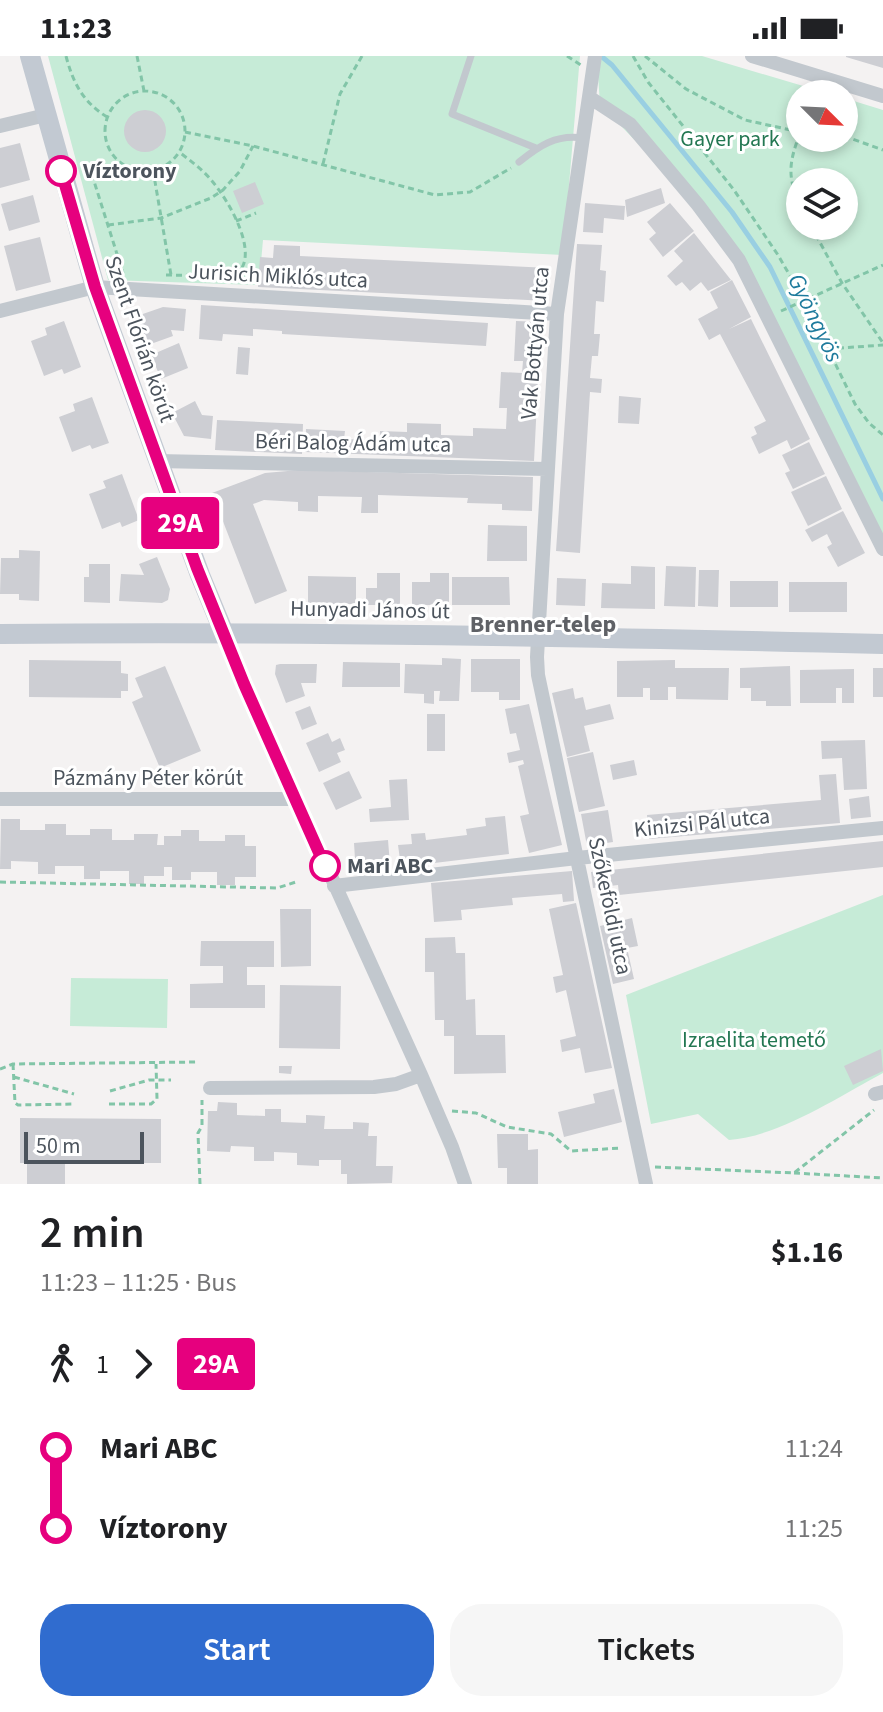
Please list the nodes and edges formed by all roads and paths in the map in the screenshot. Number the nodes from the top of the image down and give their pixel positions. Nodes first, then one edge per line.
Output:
1 (30, 56) edge
2 (66, 56) edge
3 (137, 56) edge
4 (362, 56) edge
5 (471, 56) edge
6 (567, 56) edge
7 (595, 56) edge
8 (633, 56) edge
9 (645, 56) edge
10 (752, 56) edge
11 (589, 71) junction
12 (144, 91) junction
13 (883, 96) edge
14 (589, 97) junction
15 (46, 115) junction
16 (108, 118) junction
17 (0, 126) edge
18 (786, 129) edge
19 (185, 132) junction
20 (583, 138) junction
21 (858, 141) edge
22 (253, 146) junction
23 (536, 148) junction
24 (883, 150) edge
25 (179, 152) junction
26 (519, 162) joint
27 (323, 164) junction
28 (153, 170) junction
29 (93, 178) dead end
30 (221, 192) junction
31 (256, 213) dead end
32 (161, 218) junction
33 (236, 221) junction
34 (108, 225) junction
35 (819, 240) edge
36 (883, 265) edge
37 (129, 275) dead end
38 (157, 275) dead end
39 (171, 275) junction
40 (842, 283) junction
41 (95, 287) junction
42 (804, 300) junction
43 (0, 311) edge
44 (779, 311) dead end
45 (557, 314) junction
46 (883, 344) edge
47 (828, 349) junction
48 (883, 435) edge
49 (157, 461) junction
50 (547, 469) junction
51 (883, 549) edge
52 (224, 633) junction
53 (0, 634) edge
54 (537, 636) junction
55 (883, 644) edge
56 (0, 799) edge
57 (296, 799) junction
58 (883, 828) edge
59 (577, 858) junction
60 (0, 882) edge
61 (296, 882) dead end
62 (334, 886) junction
63 (156, 1062) junction
64 (199, 1062) dead end
65 (13, 1064) junction
66 (0, 1069) edge
67 (421, 1075) junction
68 (14, 1077) junction
69 (156, 1080) junction
70 (171, 1080) dead end
71 (206, 1088) joint
72 (110, 1091) dead end
73 (74, 1094) dead end
74 (880, 1096) edge
75 (74, 1104) dead end
76 (109, 1104) dead end
77 (436, 1110) junction
78 (640, 1146) junction
79 (644, 1167) junction
80 (794, 1173) junction
81 (883, 1178) edge
82 (200, 1184) edge
83 (465, 1184) edge
84 (646, 1184) edge

1 - 15 street, Szent Flórián körút
2 - 16 path
3 - 12 path
4 - 27 path
5 - 23 lane
6 - 11 path
7 - 11 street, Vak Bottyán utca
8 - 42 path
9 - 18 path
10 - 13 street
11 - 14 street, Vak Bottyán utca
12 - 16 path
12 - 19 path
14 - 20 street, Vak Bottyán utca
14 - 51 street
15 - 17 street
15 - 41 street, Szent Flórián körút
16 - 28 path
19 - 22 path
19 - 25 path
20 - 23 lane
20 - 45 street, Vak Bottyán utca
21 - 24 path
22 - 27 path
22 - 30 path
23 - 26 lane
25 - 28 path
25 - 30 path
26 - 27 path
28 - 32 path
29 - 34 path
30 - 32 path
30 - 33 path
31 - 33 path
32 - 34 path
32 - 39 path
33 - 39 path
34 - 37 path
35 - 40 path
36 - 40 path
38 - 39 path
40 - 42 path
40 - 46 path
41 - 43 street, Jurisich Miklós utca
41 - 45 street, Jurisich Miklós utca
41 - 49 street, Szent Flórián körút
42 - 44 path
42 - 47 path
45 - 50 street, Vak Bottyán utca
46 - 47 path
47 - 48 path
49 - 50 street, Béri Balog Ádám utca
49 - 52 street, Szent Flórián körút
50 - 54 street, Vak Bottyán utca
52 - 53 street, Hunyadi János út
52 - 54 street, Hunyadi János út
52 - 57 street
54 - 55 street, Hunyadi János út
54 - 59 street, Szőkeföldi utca
56 - 57 street, Pázmány Péter körút
57 - 62 street
58 - 59 street, Kinizsi Pál utca
59 - 62 street, Kinizsi Pál utca
59 - 78 street, Szőkeföldi utca
60 - 61 path
62 - 67 street
63 - 64 path
63 - 65 path
63 - 69 path
65 - 66 path
65 - 68 path
67 - 71 street
67 - 77 street
68 - 73 path
68 - 75 path
69 - 70 path
69 - 72 path
69 - 76 path
71 - 82 path
74 - 80 path
77 - 78 path
77 - 83 street
78 - 79 street, Szőkeföldi utca
79 - 80 path
79 - 84 street, Szőkeföldi utca
80 - 81 path

